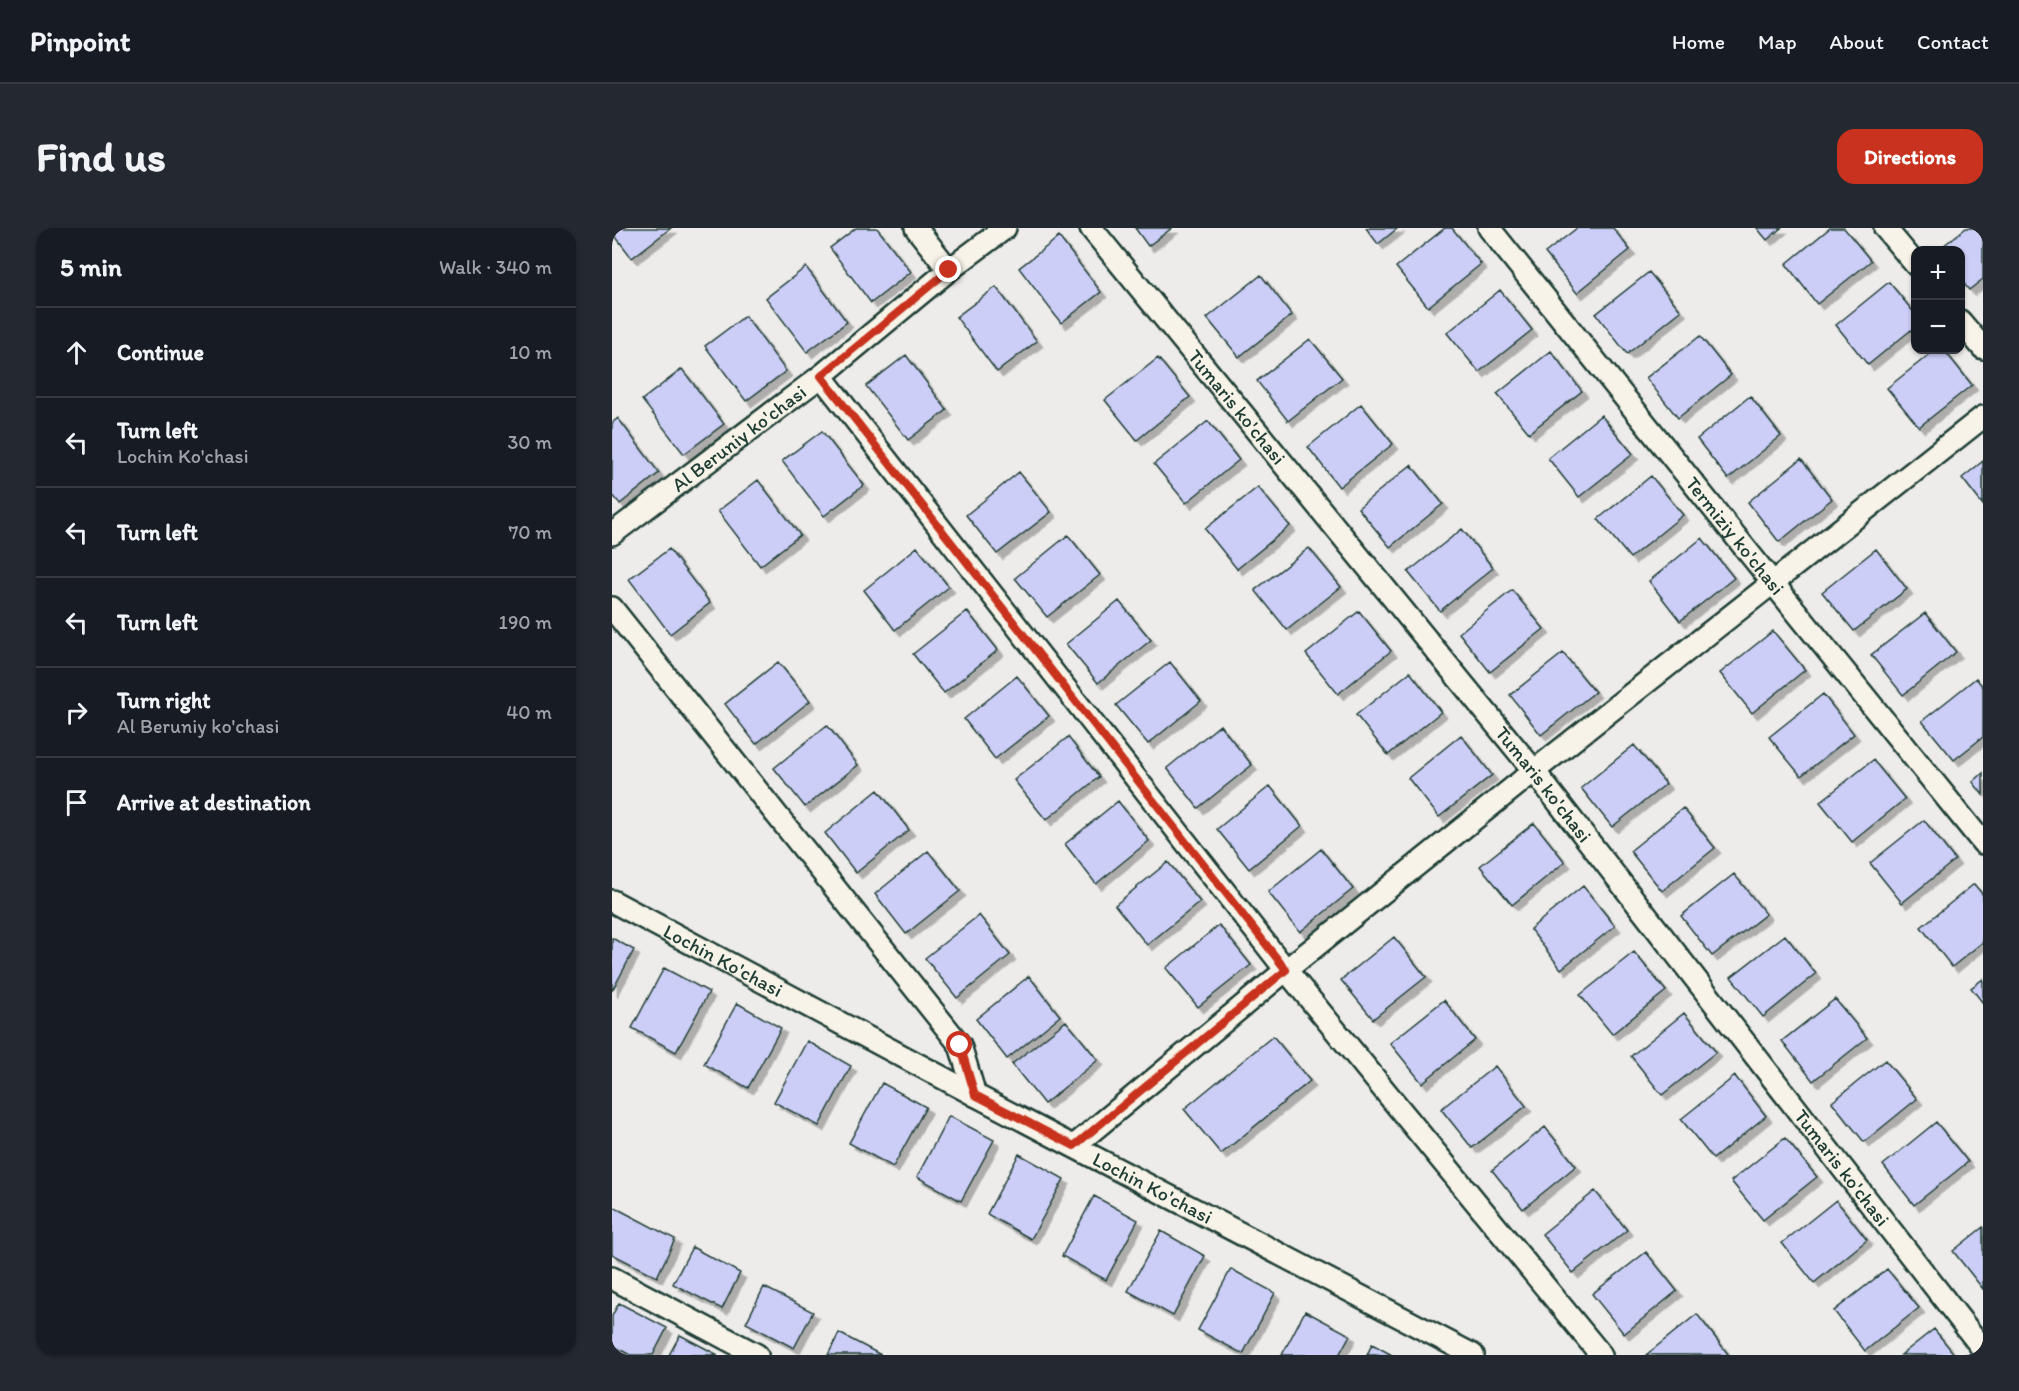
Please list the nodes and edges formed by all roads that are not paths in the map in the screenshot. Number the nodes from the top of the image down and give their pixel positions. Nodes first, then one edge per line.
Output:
1 (916, 228) edge
2 (1005, 228) edge
3 (1091, 228) edge
4 (1489, 228) edge
5 (1885, 228) edge
6 (1911, 259) edge
7 (949, 270) junction
8 (1965, 327) edge
9 (1983, 348) edge
10 (821, 376) junction
11 (1983, 417) edge
12 (612, 534) edge
13 (1773, 584) junction
14 (612, 608) edge
15 (1534, 771) junction
16 (1983, 843) edge
17 (612, 901) edge
18 (1286, 970) junction
19 (975, 1095) junction
20 (1074, 1146) junction
21 (612, 1278) edge
22 (1983, 1348) edge
23 (757, 1355) edge
24 (1473, 1355) edge
25 (1601, 1355) edge

1 - 7 street
2 - 7 street, Al Beruniy ko'chasi
3 - 15 street, Tumaris ko'chasi
4 - 13 street, Termiziy ko'chasi
5 - 6 street
7 - 10 street, Al Beruniy ko'chasi
8 - 9 street
10 - 12 street, Al Beruniy ko'chasi
10 - 18 street
11 - 13 street
13 - 15 street
13 - 16 street, Termiziy ko'chasi
14 - 19 street
15 - 18 street
15 - 22 street, Tumaris ko'chasi
17 - 19 street, Lochin Ko'chasi
18 - 20 street
18 - 25 street
19 - 20 street, Lochin Ko'chasi
20 - 24 street, Lochin Ko'chasi
21 - 23 street

